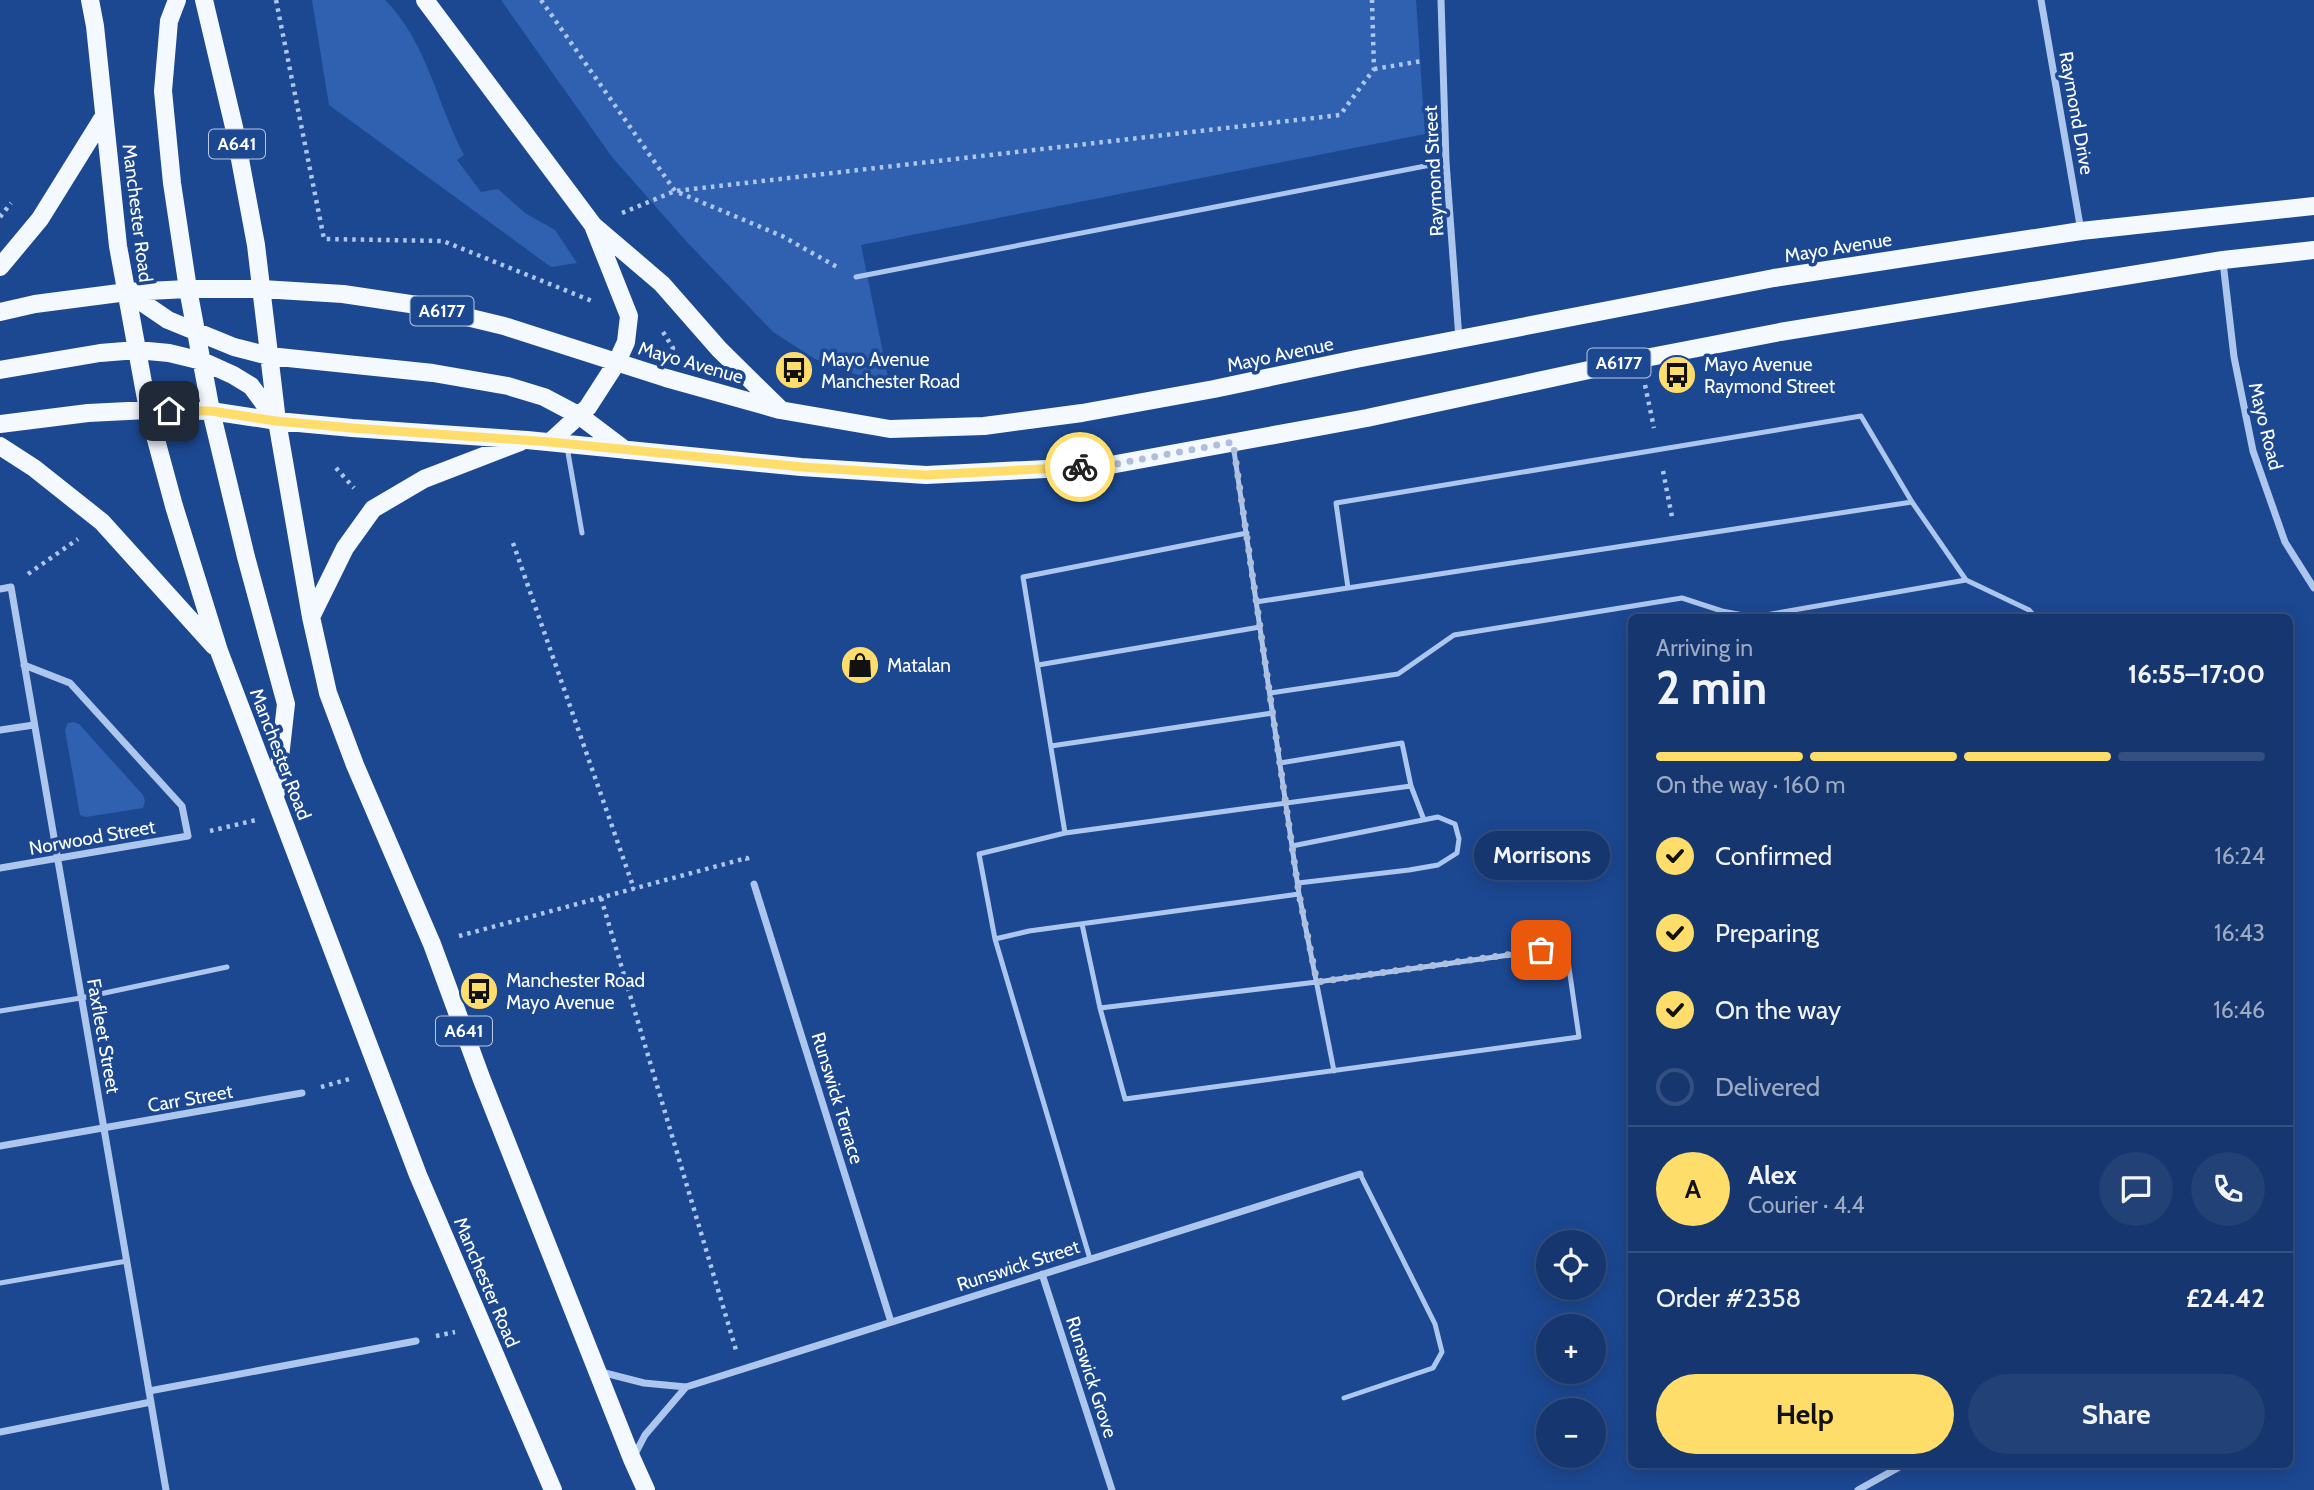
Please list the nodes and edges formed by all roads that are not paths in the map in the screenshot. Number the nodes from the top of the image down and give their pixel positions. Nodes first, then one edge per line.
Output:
1 (90, 0) edge
2 (177, 0) edge
3 (204, 0) edge
4 (425, 0) edge
5 (1441, 0) edge
6 (2041, 0) edge
7 (104, 116) junction
8 (1446, 162) junction
9 (2314, 206) edge
10 (593, 225) junction
11 (2081, 231) junction
12 (2314, 250) edge
13 (2223, 260) junction
14 (0, 267) edge
15 (856, 277) road end
16 (188, 289) junction
17 (262, 289) junction
18 (127, 292) junction
19 (0, 312) edge
20 (197, 333) junction
21 (1459, 340) junction
22 (137, 350) junction
23 (269, 356) junction
24 (202, 361) junction
25 (617, 362) junction
26 (0, 370) edge
27 (148, 410) junction
28 (780, 410) junction
29 (211, 411) junction
30 (580, 416) junction
31 (276, 421) junction
32 (0, 424) edge
33 (527, 440) junction
34 (1233, 442) junction
35 (558, 443) junction
36 (0, 446) edge
37 (625, 450) junction
38 (1912, 502) junction
39 (582, 533) dead end
40 (1247, 533) junction
41 (1966, 580) junction
42 (1348, 588) junction
43 (2314, 588) edge
44 (0, 589) edge
45 (1256, 602) junction
46 (1736, 614) edge
47 (1776, 614) edge
48 (2032, 614) edge
49 (311, 617) junction
50 (1260, 627) junction
51 (219, 652) junction
52 (24, 665) junction
53 (1038, 665) junction
54 (1270, 694) junction
55 (1273, 713) junction
56 (34, 725) junction
57 (0, 730) edge
58 (1051, 746) junction
59 (1280, 763) junction
60 (1411, 786) junction
61 (275, 796) junction
62 (1286, 802) junction
63 (1424, 820) junction
64 (1065, 833) junction
65 (1292, 846) junction
66 (57, 858) junction
67 (0, 868) edge
68 (1298, 883) junction
69 (754, 884) road end
70 (1299, 894) junction
71 (1082, 924) junction
72 (996, 939) junction
73 (228, 967) dead end
74 (1317, 982) junction
75 (81, 998) junction
76 (1100, 1008) junction
77 (0, 1011) edge
78 (1334, 1071) junction
79 (302, 1093) road end
80 (104, 1129) junction
81 (0, 1146) edge
82 (1360, 1174) joint
83 (1090, 1259) junction
84 (127, 1261) junction
85 (1042, 1274) junction
86 (0, 1283) edge
87 (891, 1322) junction
88 (416, 1341) road end
89 (597, 1371) junction
90 (686, 1387) junction
91 (149, 1391) junction
92 (1344, 1398) dead end
93 (151, 1402) junction
94 (0, 1432) edge
95 (632, 1459) junction
96 (1898, 1468) edge
97 (166, 1490) edge
98 (553, 1490) edge
99 (646, 1490) edge
100 (1112, 1490) edge
101 (1858, 1490) edge

1 - 7 main road, Manchester Road
2 - 16 main road
3 - 17 main road, A641
4 - 10 main road
5 - 8 street, Raymond Street
6 - 11 street, Raymond Drive
7 - 14 main road
7 - 18 main road, Manchester Road
8 - 15 lane
8 - 21 street, Raymond Street
9 - 11 main road, Mayo Avenue / A6177
10 - 25 main road
10 - 28 main road
11 - 21 main road, Mayo Avenue / A6177
12 - 13 main road, A6177
13 - 34 main road, A6177
13 - 43 street, Mayo Road
16 - 17 main road, A6177
16 - 18 main road, A6177
16 - 20 main road
17 - 23 main road, A641
17 - 25 main road, Mayo Avenue / A6177
18 - 19 main road, A6177
18 - 20 main road
18 - 22 main road, Manchester Road
20 - 23 main road
20 - 24 main road
21 - 28 main road, Mayo Avenue / A6177
22 - 24 main road
22 - 26 main road
22 - 27 main road, Manchester Road
23 - 30 main road
23 - 31 main road, A641
24 - 29 main road
24 - 31 main road
25 - 28 main road, Mayo Avenue / A6177
25 - 30 main road
27 - 29 main road, A6177
27 - 32 main road, A6177
27 - 51 main road, Manchester Road
29 - 31 main road, A6177
29 - 61 main road
30 - 35 main road
30 - 37 main road
31 - 33 main road, A6177
31 - 49 main road, A641
33 - 35 main road, A6177
33 - 49 main road
34 - 37 main road, A6177
34 - 40 lane
35 - 37 main road, A6177
35 - 39 lane
36 - 51 main road
38 - 41 lane
38 - 42 lane
38 - 42 lane
40 - 45 lane
40 - 53 lane
41 - 47 lane
41 - 48 lane
42 - 45 lane
44 - 52 street, Faxfleet Street
45 - 50 lane
46 - 54 lane
49 - 89 main road, A641
50 - 53 lane
50 - 54 lane
51 - 61 main road, Manchester Road
52 - 56 street, Faxfleet Street
52 - 66 street, Norwood Street
53 - 58 lane
54 - 55 lane
55 - 58 lane
55 - 59 lane
56 - 57 street
56 - 66 street, Faxfleet Street
58 - 64 lane
59 - 60 lane
59 - 62 lane
60 - 62 lane
60 - 63 lane
61 - 98 main road, Manchester Road
62 - 64 lane
62 - 65 lane
63 - 65 lane
63 - 68 lane
64 - 72 lane
65 - 68 lane
66 - 67 street, Norwood Street
66 - 75 street, Faxfleet Street
68 - 70 lane
69 - 87 street, Runswick Terrace
70 - 71 lane
70 - 74 lane
71 - 72 lane
71 - 76 lane
72 - 83 lane
73 - 75 lane
74 - 76 lane
74 - 78 lane
74 - 78 lane
75 - 77 lane
75 - 80 street, Faxfleet Street
76 - 78 lane
79 - 80 street, Carr Street
80 - 81 street, Carr Street
80 - 84 street, Faxfleet Street
82 - 83 street, Runswick Street
82 - 92 lane
83 - 85 street, Runswick Street
84 - 86 lane
84 - 91 street, Faxfleet Street
85 - 87 street, Runswick Street
85 - 100 street, Runswick Grove
87 - 90 street, Runswick Street
88 - 91 street
89 - 90 street, Runswick Street
89 - 95 main road, A641
90 - 95 street
91 - 93 street, Faxfleet Street
93 - 94 street
93 - 97 street, Faxfleet Street
95 - 99 main road, A641
96 - 101 street

